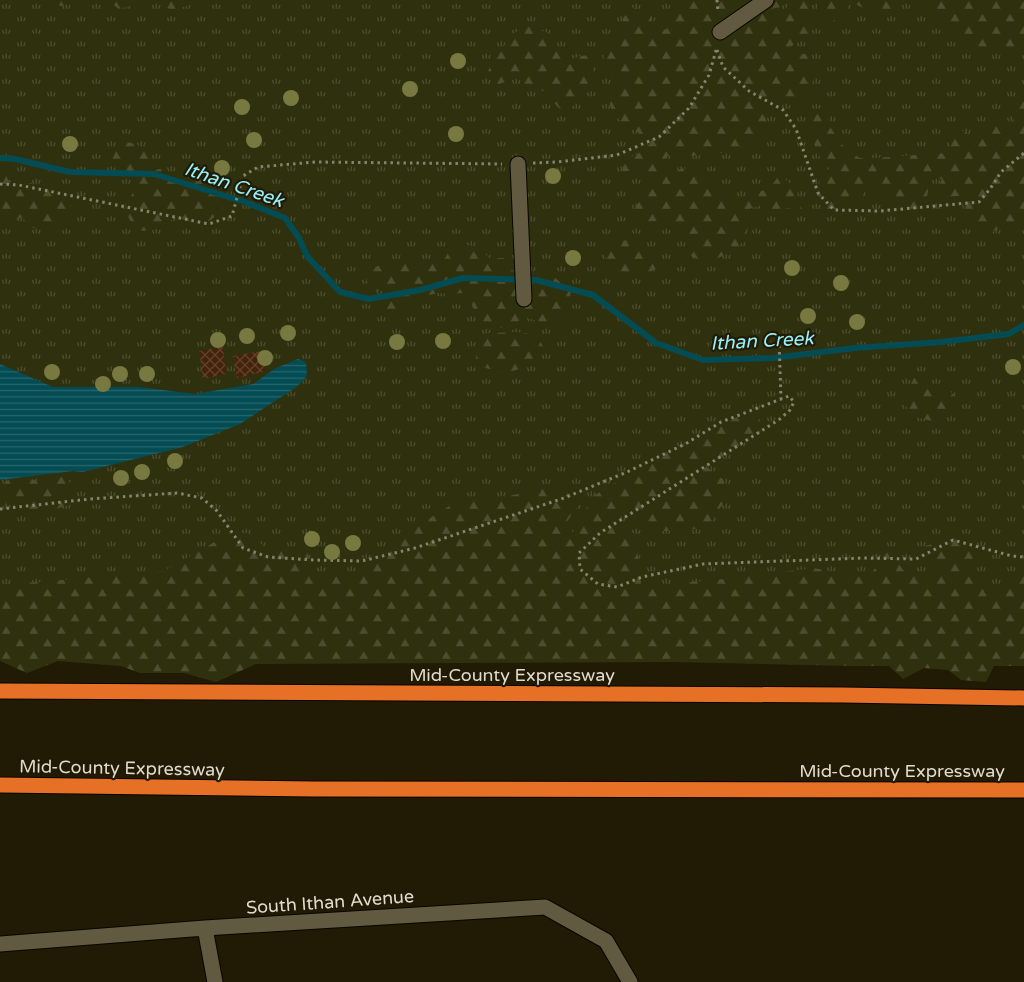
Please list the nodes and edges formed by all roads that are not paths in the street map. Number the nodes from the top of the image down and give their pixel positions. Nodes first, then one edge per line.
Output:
1 (766, 0) edge
2 (720, 32) road end
3 (518, 164) road end
4 (524, 296) dead end
5 (0, 691) edge
6 (1024, 698) edge
7 (0, 785) edge
8 (1024, 790) edge
9 (205, 928) junction
10 (0, 944) edge
11 (215, 982) edge
12 (630, 982) edge

1 - 2 street
3 - 4 street
5 - 6 highway, Mid-County Expressway
7 - 8 highway, Mid-County Expressway
9 - 10 street, South Ithan Avenue
9 - 11 street
9 - 12 street, South Ithan Avenue

